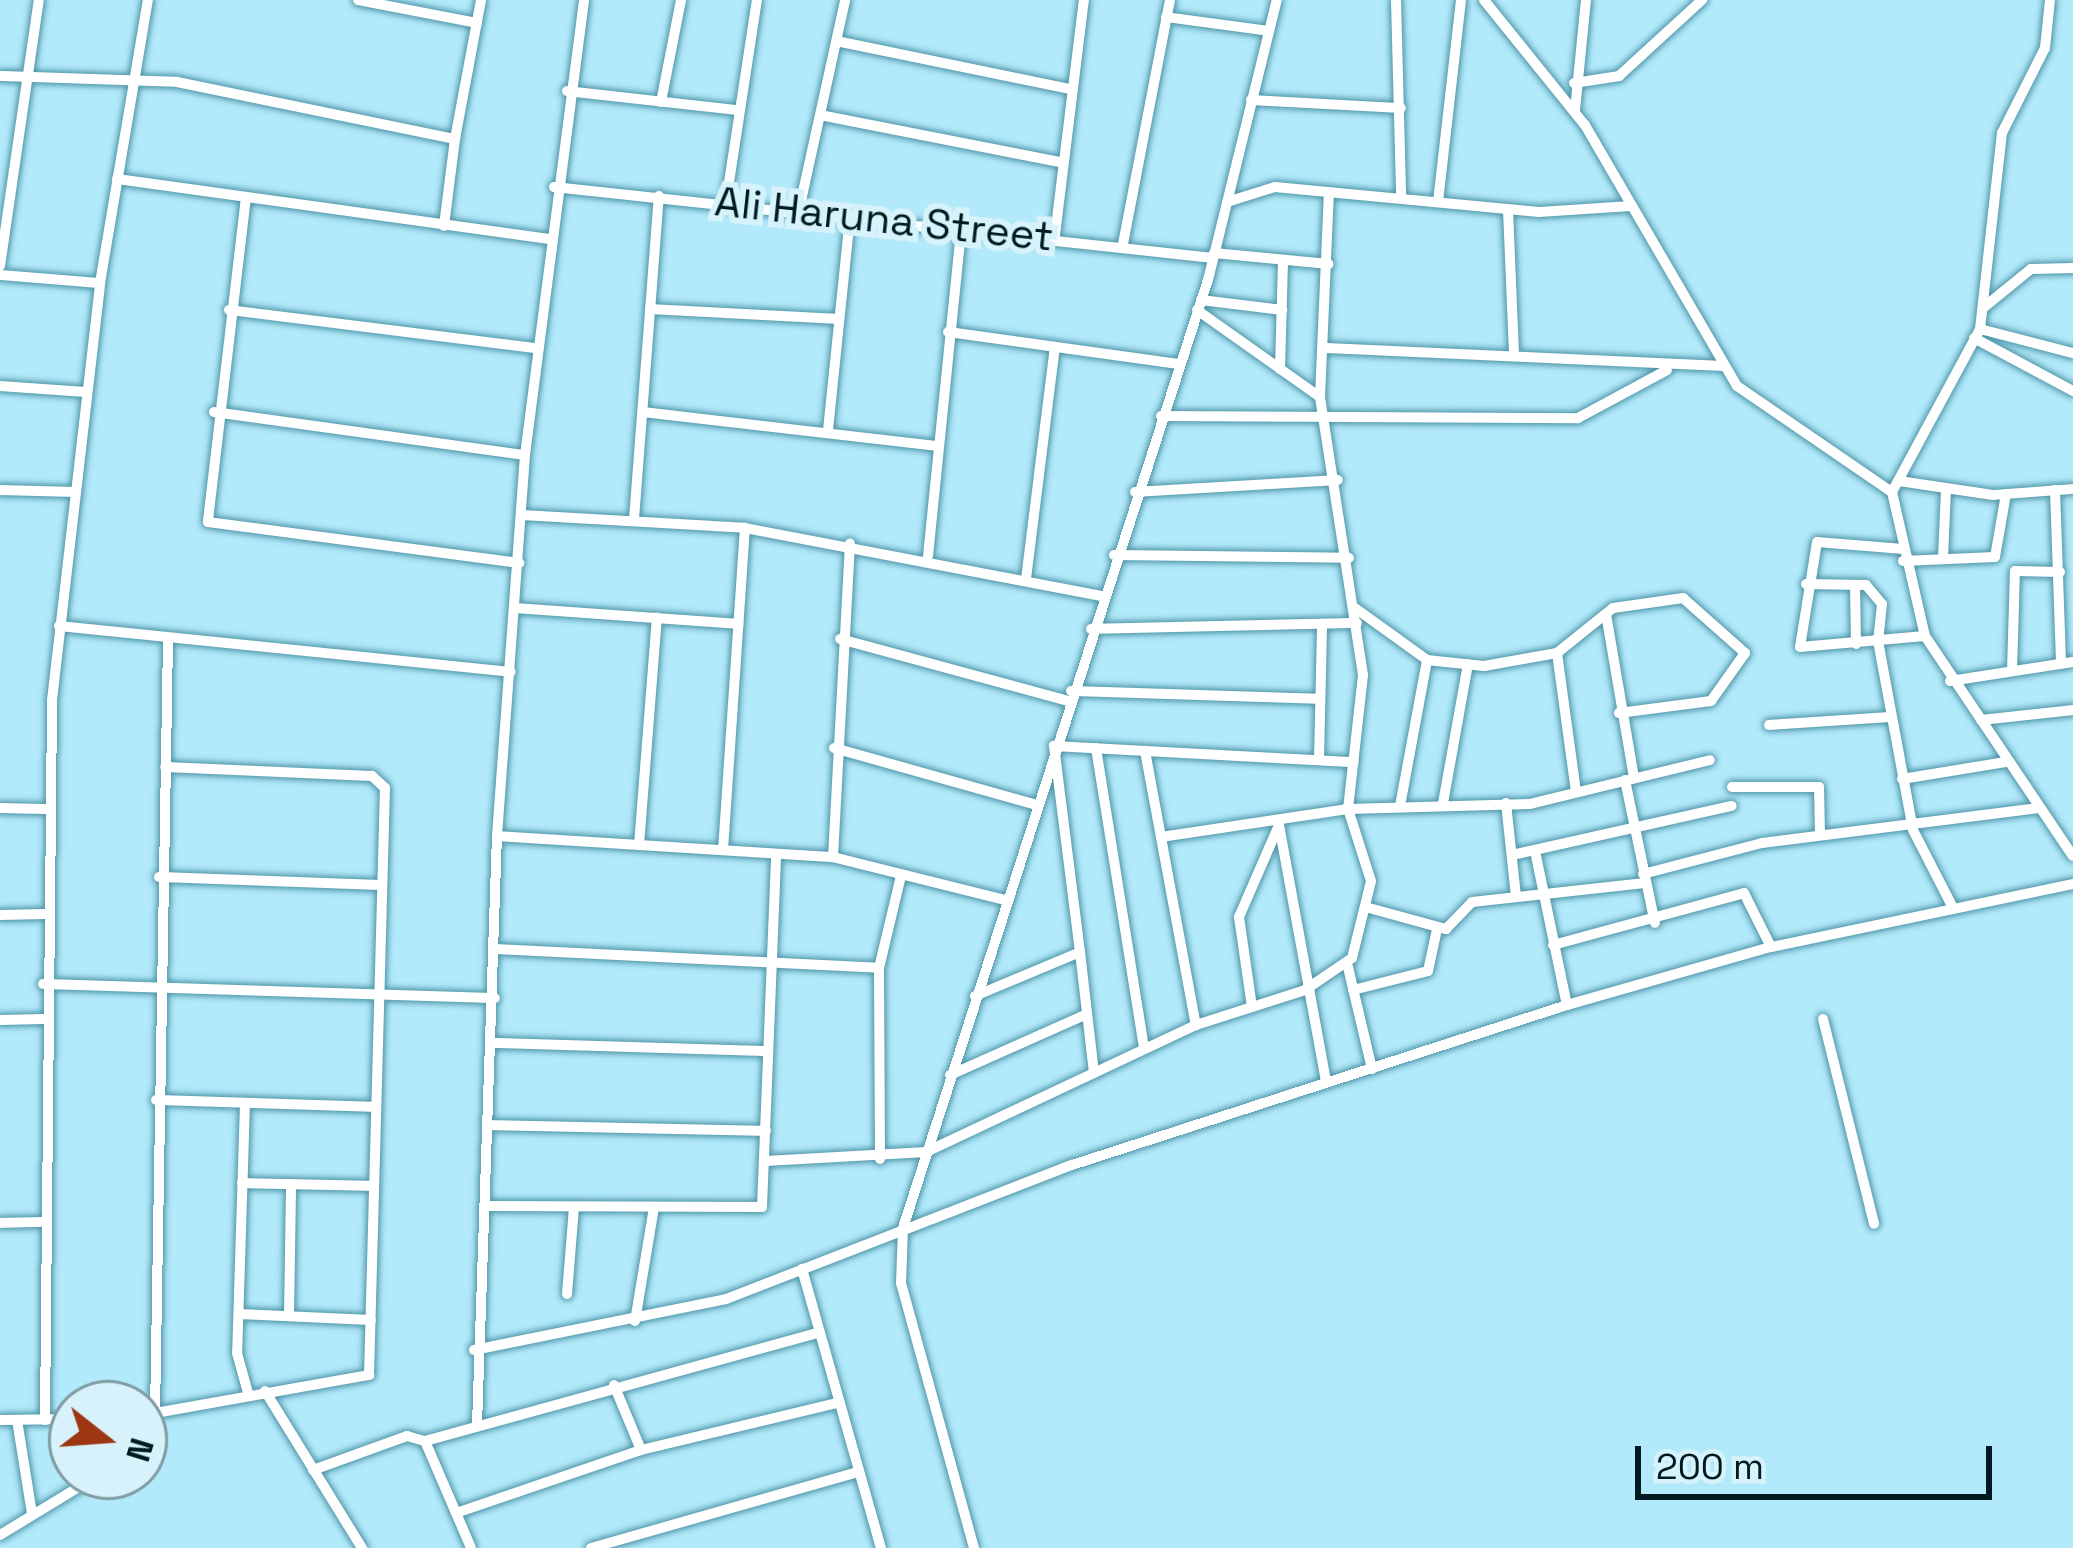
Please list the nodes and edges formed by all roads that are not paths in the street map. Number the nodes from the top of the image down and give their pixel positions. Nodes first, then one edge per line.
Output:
1 (39, 0) edge
2 (148, 0) edge
3 (358, 0) edge
4 (481, 0) edge
5 (584, 0) edge
6 (681, 0) edge
7 (757, 0) edge
8 (845, 0) edge
9 (1084, 0) edge
10 (1170, 0) edge
11 (1277, 0) edge
12 (1396, 0) edge
13 (1461, 0) edge
14 (1484, 0) edge
15 (1586, 0) edge
16 (1702, 0) edge
17 (2050, 0) edge
18 (1166, 17) junction
19 (477, 23) junction
20 (1268, 31) junction
21 (841, 41) junction
22 (0, 76) edge
23 (25, 78) junction
24 (133, 78) junction
25 (1574, 83) junction
26 (1069, 89) junction
27 (567, 91) junction
28 (1251, 100) junction
29 (661, 102) junction
30 (1401, 108) junction
31 (737, 110) junction
32 (1575, 112) junction
33 (825, 116) junction
34 (455, 139) junction
35 (1060, 162) junction
36 (117, 179) junction
37 (554, 188) junction
38 (1329, 192) junction
39 (659, 196) junction
40 (246, 197) junction
41 (1401, 197) junction
42 (726, 202) junction
43 (1227, 202) junction
44 (1438, 202) junction
45 (1631, 206) junction
46 (1508, 209) junction
47 (799, 210) junction
48 (850, 216) junction
49 (444, 226) junction
50 (961, 230) junction
51 (1055, 235) junction
52 (548, 239) junction
53 (1123, 244) junction
54 (1214, 256) junction
55 (1283, 260) junction
56 (1328, 264) junction
57 (2073, 268) edge
58 (0, 270) edge
59 (100, 283) junction
60 (1199, 305) junction
61 (650, 309) junction
62 (1982, 309) junction
63 (229, 310) junction
64 (1282, 310) junction
65 (839, 319) junction
66 (948, 332) junction
67 (1977, 333) junction
68 (1055, 347) junction
69 (536, 348) junction
70 (1326, 348) junction
71 (1514, 353) junction
72 (2073, 353) edge
73 (1179, 364) junction
74 (1280, 369) junction
75 (1667, 370) junction
76 (1732, 376) junction
77 (0, 386) edge
78 (2073, 391) edge
79 (86, 392) junction
80 (1320, 397) junction
81 (214, 412) junction
82 (643, 412) junction
83 (1161, 416) junction
84 (1323, 421) junction
85 (828, 430) junction
86 (936, 446) junction
87 (525, 455) junction
88 (1338, 480) junction
89 (1896, 486) junction
90 (1946, 488) junction
91 (2073, 489) edge
92 (0, 490) edge
93 (2055, 490) junction
94 (1135, 492) junction
95 (76, 493) junction
96 (2006, 494) junction
97 (522, 515) junction
98 (634, 519) junction
99 (745, 528) junction
100 (850, 543) junction
101 (1114, 555) junction
102 (1903, 555) junction
103 (928, 556) junction
104 (1349, 558) junction
105 (1943, 558) junction
106 (519, 563) junction
107 (2060, 572) junction
108 (1027, 579) junction
109 (1806, 584) junction
110 (1855, 586) junction
111 (1101, 596) junction
112 (516, 608) junction
113 (1355, 608) junction
114 (1606, 614) junction
115 (657, 618) junction
116 (1357, 622) junction
117 (1322, 623) junction
118 (738, 624) junction
119 (59, 626) junction
120 (1091, 628) junction
121 (1925, 636) junction
122 (840, 639) junction
123 (168, 640) junction
124 (1878, 641) junction
125 (1856, 644) junction
126 (1557, 653) junction
127 (1427, 660) junction
128 (2067, 663) edge
129 (1468, 664) junction
130 (2012, 671) junction
131 (511, 672) junction
132 (1950, 681) junction
133 (1069, 696) junction
134 (1320, 699) junction
135 (2073, 710) edge
136 (1619, 713) junction
137 (1888, 717) junction
138 (1982, 720) junction
139 (1769, 725) dead end
140 (1054, 746) junction
141 (834, 748) junction
142 (1096, 748) junction
143 (1145, 751) junction
144 (1319, 760) junction
145 (1710, 760) dead end
146 (1354, 762) junction
147 (2006, 762) junction
148 (164, 767) junction
149 (1629, 779) junction
150 (1902, 779) junction
151 (1732, 788) dead end
152 (1576, 792) junction
153 (1443, 803) junction
154 (1506, 803) junction
155 (1033, 804) junction
156 (1400, 806) junction
157 (1732, 806) dead end
158 (0, 808) edge
159 (2039, 808) junction
160 (45, 809) junction
161 (1348, 809) junction
162 (1633, 823) junction
163 (1279, 826) junction
164 (1913, 830) junction
165 (1820, 835) junction
166 (497, 836) junction
167 (1160, 837) junction
168 (639, 845) junction
169 (723, 850) junction
170 (1535, 851) junction
171 (776, 854) junction
172 (1512, 855) junction
173 (2073, 856) edge
174 (833, 857) junction
175 (902, 876) junction
176 (159, 877) junction
177 (1644, 879) junction
178 (2073, 884) edge
179 (382, 885) junction
180 (1539, 892) junction
181 (1516, 896) junction
182 (1005, 900) junction
183 (1952, 906) junction
184 (1369, 908) junction
185 (45, 914) junction
186 (0, 915) edge
187 (1655, 922) junction
188 (1437, 929) junction
189 (1553, 945) junction
190 (1771, 947) junction
191 (495, 950) junction
192 (1080, 952) junction
193 (769, 962) junction
194 (1347, 963) junction
195 (879, 968) junction
196 (43, 984) junction
197 (154, 988) junction
198 (1305, 989) junction
199 (1354, 990) junction
200 (378, 994) junction
201 (974, 996) junction
202 (495, 998) junction
203 (1567, 1005) junction
204 (1252, 1007) junction
205 (1087, 1014) junction
206 (42, 1018) junction
207 (1823, 1019) dead end
208 (0, 1020) edge
209 (1196, 1025) junction
210 (495, 1043) junction
211 (1144, 1048) junction
212 (767, 1051) junction
213 (1372, 1070) junction
214 (1094, 1072) junction
215 (950, 1076) junction
216 (1327, 1081) junction
217 (155, 1100) junction
218 (245, 1103) junction
219 (374, 1107) junction
220 (490, 1125) junction
221 (766, 1131) junction
222 (926, 1152) junction
223 (880, 1159) junction
224 (766, 1161) junction
225 (242, 1184) junction
226 (291, 1184) junction
227 (373, 1186) junction
228 (488, 1206) junction
229 (574, 1207) junction
230 (654, 1208) junction
231 (0, 1222) edge
232 (40, 1222) junction
233 (1874, 1224) dead end
234 (903, 1228) junction
235 (802, 1269) junction
236 (567, 1294) dead end
237 (238, 1314) junction
238 (289, 1316) junction
239 (370, 1320) junction
240 (635, 1321) junction
241 (818, 1333) junction
242 (474, 1350) junction
243 (151, 1380) edge
244 (614, 1384) junction
245 (265, 1391) junction
246 (248, 1393) junction
247 (837, 1402) junction
248 (168, 1411) edge
249 (0, 1420) edge
250 (17, 1420) junction
251 (45, 1420) junction
252 (48, 1420) edge
253 (477, 1425) junction
254 (425, 1441) junction
255 (641, 1450) junction
256 (313, 1470) junction
257 (857, 1472) junction
258 (56, 1500) edge
259 (456, 1513) junction
260 (32, 1514) junction
261 (0, 1535) edge
262 (362, 1548) edge
263 (471, 1548) edge
264 (591, 1548) edge
265 (881, 1548) edge
266 (974, 1548) edge

1 - 23 street
2 - 24 street
3 - 19 street
4 - 19 street
5 - 27 street
6 - 29 street
7 - 31 street
8 - 21 street
9 - 26 street
10 - 18 street
11 - 20 street
12 - 30 street
13 - 44 street
14 - 32 street
15 - 25 street
16 - 25 street
17 - 62 street
18 - 20 street
18 - 53 street
19 - 34 street
20 - 28 street
21 - 26 street
21 - 33 street
22 - 23 street
23 - 24 street
23 - 58 street
24 - 34 street
24 - 36 street
25 - 32 street
26 - 35 street
27 - 29 street
27 - 37 street
28 - 30 street
28 - 43 street
29 - 31 street
30 - 41 street
31 - 42 street
32 - 45 street
33 - 35 street
33 - 47 street
34 - 49 street
35 - 51 street
36 - 40 street
36 - 59 street
37 - 39 street, Ali Haruna Street
37 - 52 street
38 - 41 street
38 - 43 street
38 - 56 street
39 - 42 street, Ali Haruna Street
39 - 61 street
40 - 49 street
40 - 63 street
41 - 44 street
42 - 47 street, Ali Haruna Street
43 - 54 street
44 - 46 street
45 - 46 street
45 - 76 street
46 - 71 street
47 - 48 street, Ali Haruna Street
48 - 50 street, Ali Haruna Street
48 - 65 street
49 - 52 street
50 - 51 street, Ali Haruna Street
50 - 66 street
51 - 53 street, Ali Haruna Street
52 - 69 street
53 - 54 street, Ali Haruna Street
54 - 55 street, Ali Haruna Street
54 - 60 street
55 - 56 street, Ali Haruna Street
55 - 64 street
56 - 70 street
57 - 62 street
58 - 59 street
59 - 79 street
60 - 64 street
60 - 73 street
60 - 74 street
61 - 65 street
61 - 82 street
62 - 67 street
63 - 69 street
63 - 81 street
64 - 74 street
65 - 85 street
66 - 68 street
66 - 86 street
67 - 72 street
67 - 78 street
67 - 89 street
68 - 73 street
68 - 108 street
69 - 87 street
70 - 71 street
70 - 80 street
71 - 75 street
73 - 83 street
74 - 80 street
75 - 76 street
75 - 84 street
76 - 89 street
77 - 79 street
79 - 95 street
80 - 84 street
81 - 87 street
81 - 106 street
82 - 85 street
82 - 98 street
83 - 84 street
83 - 94 street
84 - 88 street
85 - 86 street
86 - 103 street
87 - 97 street
88 - 94 street
88 - 104 street
89 - 90 street
89 - 102 street
90 - 96 street
90 - 105 street
91 - 93 street
92 - 95 street
93 - 96 street
93 - 107 street
94 - 101 street
95 - 119 street
96 - 105 street
97 - 98 street
97 - 106 street
98 - 99 street
99 - 100 street
99 - 118 street
100 - 103 street
100 - 122 street
101 - 104 street
101 - 111 street
102 - 105 street
102 - 109 street
102 - 121 street
103 - 108 street
104 - 113 street
106 - 112 street
107 - 128 street
107 - 130 street
108 - 111 street
109 - 110 street
109 - 125 street
110 - 124 street
110 - 125 street
111 - 120 street
112 - 115 street
112 - 131 street
113 - 116 street
113 - 127 street
114 - 126 street
114 - 136 street
114 - 136 street
115 - 118 street
115 - 168 street
116 - 117 street
116 - 146 street
117 - 120 street
117 - 134 street
118 - 169 street
119 - 123 street
119 - 160 street
120 - 133 street
121 - 124 street
121 - 132 street
122 - 133 street
122 - 141 street
123 - 131 street
123 - 148 street
124 - 125 street
124 - 137 street
126 - 129 street
126 - 152 street
127 - 129 street
127 - 156 street
128 - 130 street
129 - 153 street
130 - 132 street
131 - 166 street
132 - 138 street
133 - 134 street
133 - 140 street
134 - 144 street
135 - 138 street
136 - 149 street
137 - 139 street
137 - 150 street
138 - 147 street
140 - 142 street
140 - 155 street
140 - 192 street
141 - 155 street
141 - 174 street
142 - 143 street
142 - 211 street
143 - 144 street
143 - 167 street
144 - 146 street
145 - 149 street
146 - 161 street
147 - 150 street
147 - 159 street
148 - 176 street
148 - 179 street
149 - 152 street
149 - 162 street
150 - 164 street
151 - 165 street
152 - 154 street
153 - 154 street
153 - 156 street
154 - 172 street
155 - 182 street
156 - 161 street
157 - 162 street
158 - 160 street
159 - 164 street
159 - 173 street
160 - 185 street
161 - 163 street
161 - 184 street
162 - 170 street
162 - 177 street
163 - 167 street
163 - 198 street
163 - 204 street
164 - 165 street
164 - 183 street
165 - 177 street
166 - 168 street
166 - 191 street
167 - 209 street
168 - 169 street
169 - 171 street
170 - 172 street
170 - 180 street
171 - 174 street
171 - 193 street
172 - 181 street
174 - 175 street
175 - 182 street
175 - 195 street
176 - 179 street
176 - 197 street
177 - 180 street
177 - 187 street
178 - 183 street
179 - 200 street
180 - 181 street
180 - 189 street
181 - 188 street
182 - 201 street
183 - 190 street
184 - 188 street
184 - 194 street
185 - 186 street
185 - 196 street
187 - 189 street
187 - 190 street
188 - 199 street
189 - 203 street
190 - 203 street
191 - 193 street
191 - 202 street
192 - 201 street
192 - 205 street
193 - 195 street
193 - 212 street
194 - 198 street
194 - 199 street
195 - 223 street
196 - 197 street
196 - 206 street
197 - 200 street
197 - 217 street
198 - 204 street
198 - 216 street
199 - 213 street
200 - 202 street
200 - 219 street
201 - 215 street
202 - 210 street
203 - 213 street
204 - 209 street
205 - 214 street
205 - 215 street
206 - 208 street
206 - 232 street
207 - 233 street
209 - 211 street
210 - 212 street
210 - 220 street
211 - 214 street
212 - 221 street
213 - 216 street
214 - 222 street
215 - 222 street
216 - 234 street
217 - 218 street
217 - 243 street
218 - 219 street
218 - 225 street
219 - 227 street
220 - 221 street
220 - 228 street
221 - 224 street
222 - 223 street
222 - 234 street
223 - 224 street
224 - 230 street
225 - 226 street
225 - 237 street
226 - 227 street
226 - 238 street
227 - 239 street
228 - 229 street
228 - 242 street
229 - 230 street
229 - 236 street
230 - 240 street
231 - 232 street
232 - 251 street
234 - 235 street
234 - 266 street
235 - 240 street
235 - 241 street
237 - 238 street
237 - 246 street
238 - 239 street
239 - 245 street
240 - 242 street
241 - 244 street
241 - 247 street
242 - 253 street
244 - 253 street
244 - 255 street
245 - 246 street
245 - 256 street
246 - 248 street
247 - 255 street
247 - 257 street
249 - 250 street
250 - 251 street
250 - 260 street
251 - 252 street
253 - 254 street
254 - 256 street
254 - 259 street
255 - 259 street
256 - 262 street
257 - 264 street
257 - 265 street
258 - 260 street
259 - 263 street
260 - 261 street

